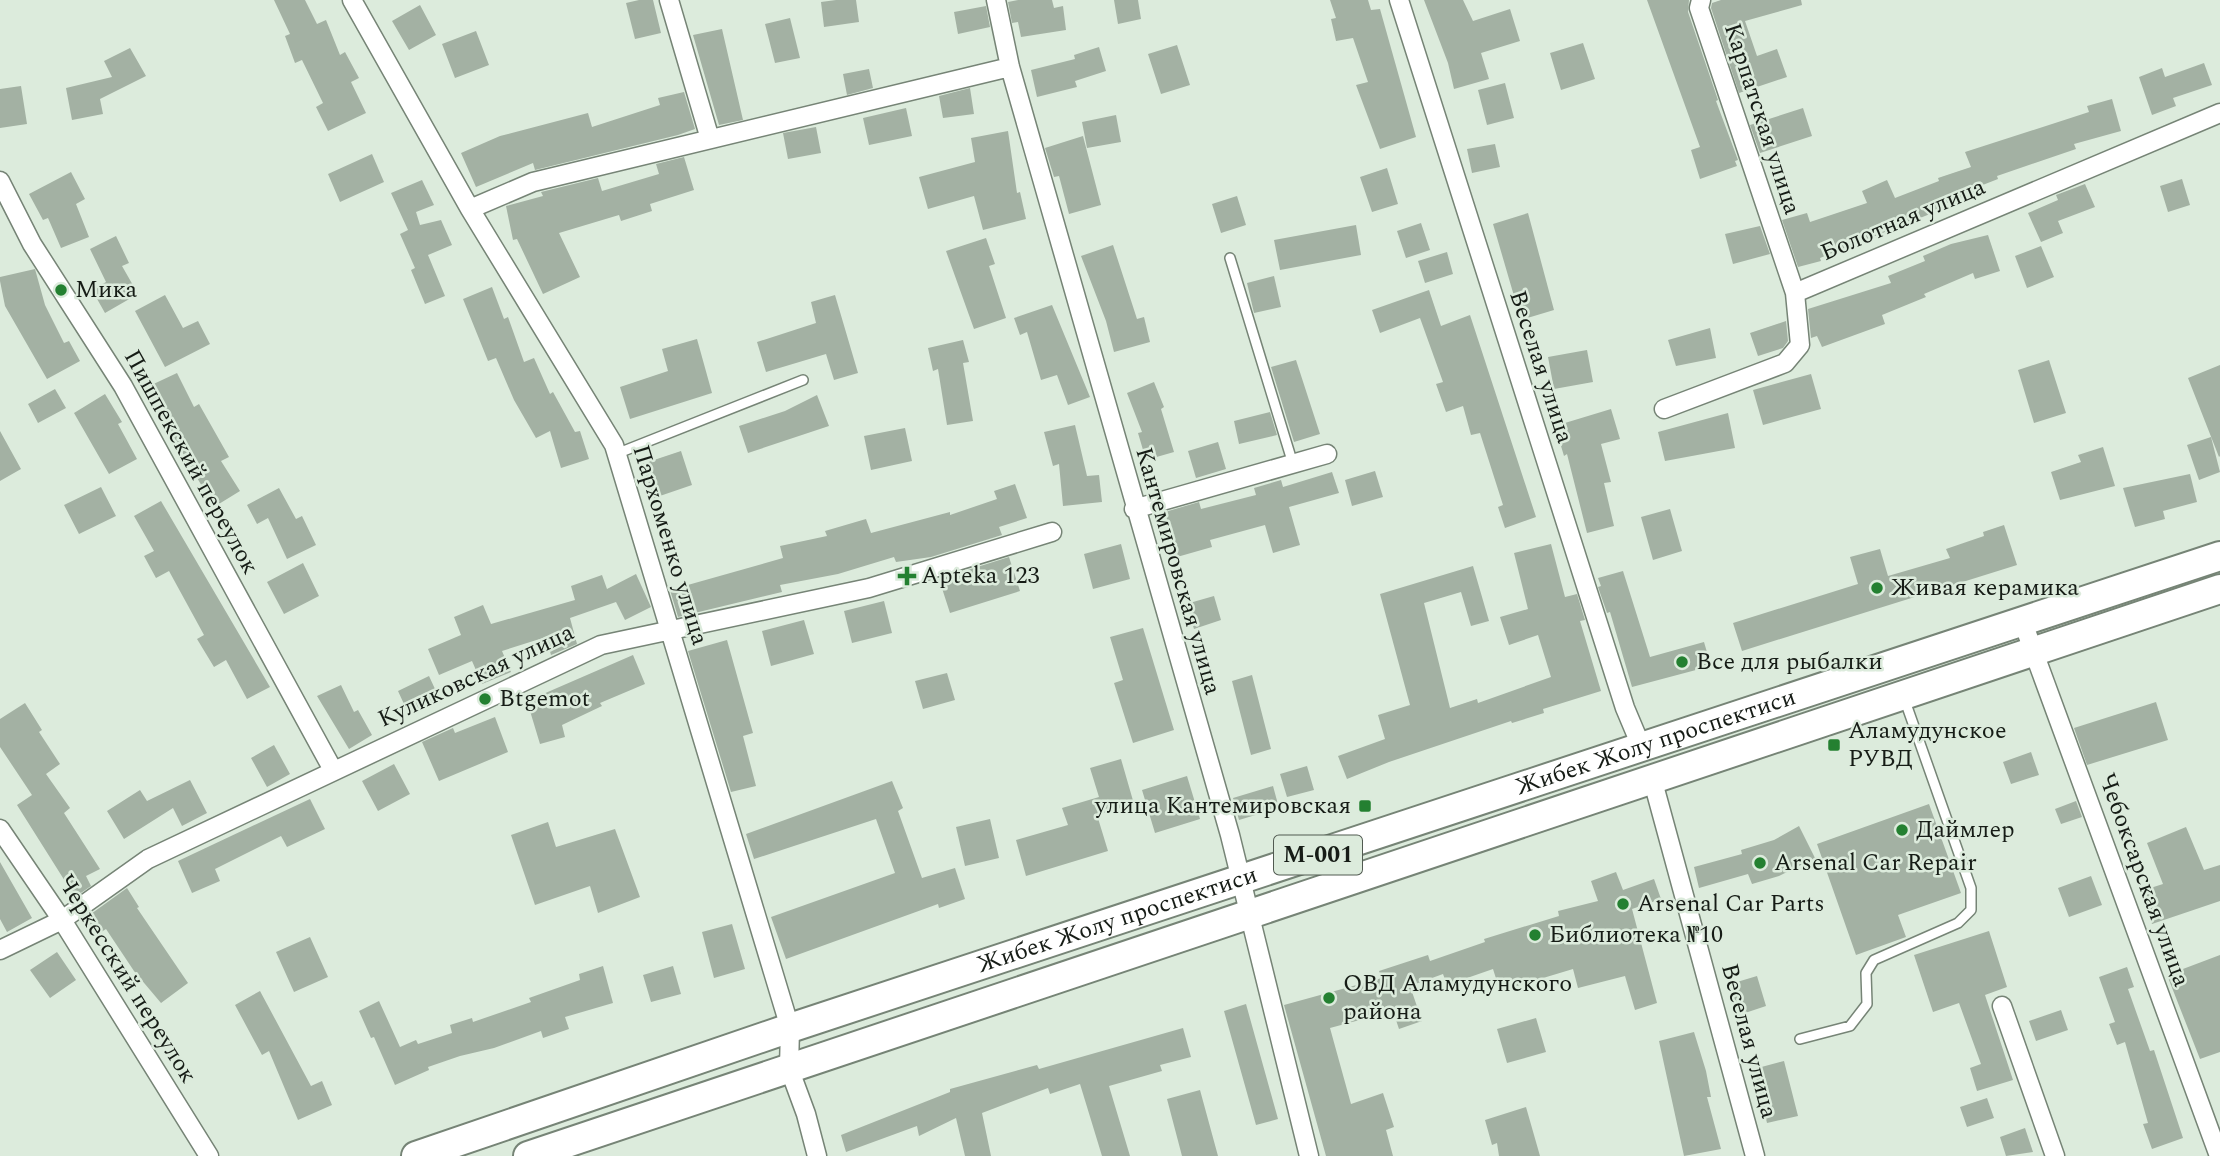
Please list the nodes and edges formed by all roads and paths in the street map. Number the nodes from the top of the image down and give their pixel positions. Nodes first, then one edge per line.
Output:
1 (352, 0) edge
2 (669, 0) edge
3 (996, 0) edge
4 (1399, 0) edge
5 (1701, 0) edge
6 (1010, 67) junction
7 (2220, 113) edge
8 (710, 139) junction
9 (0, 181) edge
10 (470, 209) junction
11 (1230, 258) dead end
12 (1795, 293) junction
13 (803, 380) dead end
14 (1664, 409) dead end
15 (616, 454) junction
16 (1327, 454) dead end
17 (1293, 464) junction
18 (1134, 509) junction
19 (1052, 532) dead end
20 (2220, 556) edge
21 (2220, 589) edge
22 (2022, 620) junction
23 (670, 628) junction
24 (2033, 651) junction
25 (1903, 695) junction
26 (1641, 746) junction
27 (333, 770) junction
28 (1652, 778) junction
29 (0, 829) edge
30 (1241, 880) junction
31 (1248, 915) junction
32 (62, 920) junction
33 (0, 950) edge
34 (2002, 1006) dead end
35 (790, 1028) junction
36 (1800, 1039) dead end
37 (789, 1068) junction
38 (209, 1156) edge
39 (415, 1156) edge
40 (530, 1156) edge
41 (817, 1156) edge
42 (1309, 1156) edge
43 (1755, 1156) edge
44 (2055, 1156) edge
45 (2219, 1156) edge

1 - 10 street, Пархоменко улица
2 - 8 street
3 - 6 street, Кантемировская улица
4 - 26 street, Веселая улица
5 - 12 street, Карпатская улица
6 - 8 street
6 - 18 street, Кантемировская улица
7 - 12 street, Болотная улица
8 - 10 street
9 - 27 street, Пишпекский переулок
10 - 15 street, Пархоменко улица
11 - 17 lane
12 - 14 street
13 - 15 lane
15 - 23 street, Пархоменко улица
16 - 17 street
17 - 18 street
18 - 30 street, Кантемировская улица
19 - 23 street, Куликовская улица
20 - 22 main road, Жибек Жолу проспектиси / М-001
21 - 24 main road, Жибек Жолу проспектиси / М-001
22 - 24 street, Чебоксарская улица
22 - 26 main road, Жибек Жолу проспектиси / М-001
23 - 27 street, Куликовская улица
23 - 35 street, Пархоменко улица
24 - 25 main road, Жибек Жолу проспектиси / М-001
24 - 45 street, Чебоксарская улица
25 - 28 main road, Жибек Жолу проспектиси / М-001
25 - 36 lane
26 - 30 main road, Жибек Жолу проспектиси / М-001
27 - 32 street, Куликовская улица
28 - 31 main road, Жибек Жолу проспектиси / М-001
28 - 43 street, Веселая улица
29 - 32 street, Черкесский переулок
30 - 31 street, Кантемировская улица
30 - 35 main road, Жибек Жолу проспектиси / М-001
31 - 37 main road, Жибек Жолу проспектиси / М-001
31 - 42 street, Кантемировская улица
32 - 33 street, Куликовская улица
32 - 38 street, Черкесский переулок
34 - 44 street
35 - 37 street, Пархоменко улица
35 - 39 main road, Жибек Жолу проспектиси / М-001
37 - 40 main road, Жибек Жолу проспектиси / М-001
37 - 41 street, Пархоменко улица

